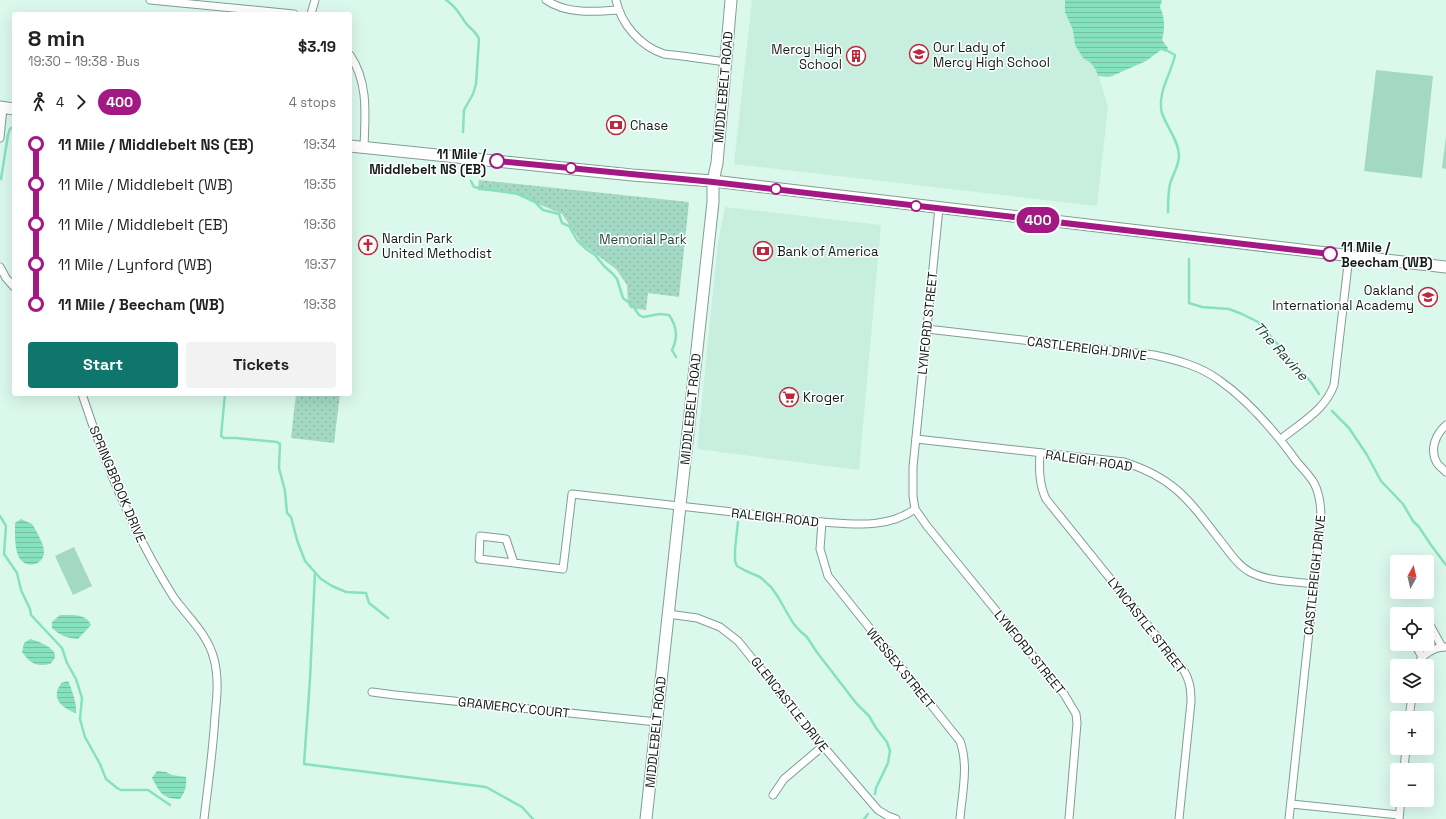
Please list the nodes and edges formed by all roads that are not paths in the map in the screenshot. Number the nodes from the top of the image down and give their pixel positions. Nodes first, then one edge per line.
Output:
1 (150, 0) edge
2 (315, 0) edge
3 (546, 0) edge
4 (616, 0) edge
5 (731, 0) edge
6 (618, 10) junction
7 (273, 12) edge
8 (312, 12) edge
9 (352, 58) edge
10 (726, 62) junction
11 (6, 108) edge
12 (0, 138) edge
13 (352, 146) edge
14 (364, 147) junction
15 (713, 182) junction
16 (939, 208) junction
17 (1348, 256) junction
18 (0, 267) edge
19 (1446, 267) edge
20 (12, 286) edge
21 (927, 329) junction
22 (83, 396) edge
23 (1446, 425) edge
24 (916, 439) junction
25 (1281, 439) junction
26 (1040, 453) junction
27 (1446, 472) edge
28 (679, 506) junction
29 (915, 509) junction
30 (822, 522) junction
31 (514, 563) junction
32 (1313, 584) junction
33 (668, 614) junction
34 (1434, 632) edge
35 (1444, 647) edge
36 (1418, 651) edge
37 (1422, 658) joint
38 (372, 692) dead end
39 (657, 722) junction
40 (823, 746) junction
41 (773, 795) dead end
42 (1291, 804) junction
43 (1400, 807) edge
44 (1399, 817) edge
45 (204, 819) edge
46 (646, 819) edge
47 (896, 819) edge
48 (960, 819) edge
49 (1069, 819) edge
50 (1179, 819) edge
51 (1289, 819) edge

1 - 7 street
2 - 8 street
3 - 6 street
4 - 6 street
5 - 10 street, MIDDLEBELT ROAD
6 - 10 street
9 - 14 street
10 - 15 street, MIDDLEBELT ROAD
11 - 12 street
13 - 14 street
14 - 15 street
15 - 16 street
15 - 28 street, MIDDLEBELT ROAD
16 - 17 street
16 - 21 street, LYNFORD STREET
17 - 19 street
17 - 25 street
18 - 20 street
21 - 24 street, LYNFORD STREET
21 - 25 street, CASTLEREIGH DRIVE
22 - 45 street, SPRINGBROOK DRIVE
23 - 27 street
24 - 26 street, RALEIGH ROAD
24 - 29 street, LYNFORD STREET
25 - 32 street, CASTLEREIGH DRIVE
26 - 32 street, RALEIGH ROAD
26 - 50 street, LYNCASTLE STREET
28 - 30 street, RALEIGH ROAD
28 - 31 street, RALEIGH ROAD
28 - 33 street, MIDDLEBELT ROAD
29 - 30 street, RALEIGH ROAD
29 - 49 street, LYNFORD STREET
30 - 48 street, WESSEX STREET
31 - 31 street
32 - 42 street, CASTLEREIGH DRIVE
33 - 39 street, MIDDLEBELT ROAD
33 - 40 street, GLENCASTLE DRIVE
34 - 35 street
35 - 37 street
36 - 37 street
38 - 39 street, GRAMERCY COURT
39 - 46 street, MIDDLEBELT ROAD
40 - 41 street
40 - 47 street, GLENCASTLE DRIVE
42 - 44 street
42 - 51 street, CASTLEREIGH DRIVE
43 - 44 street

